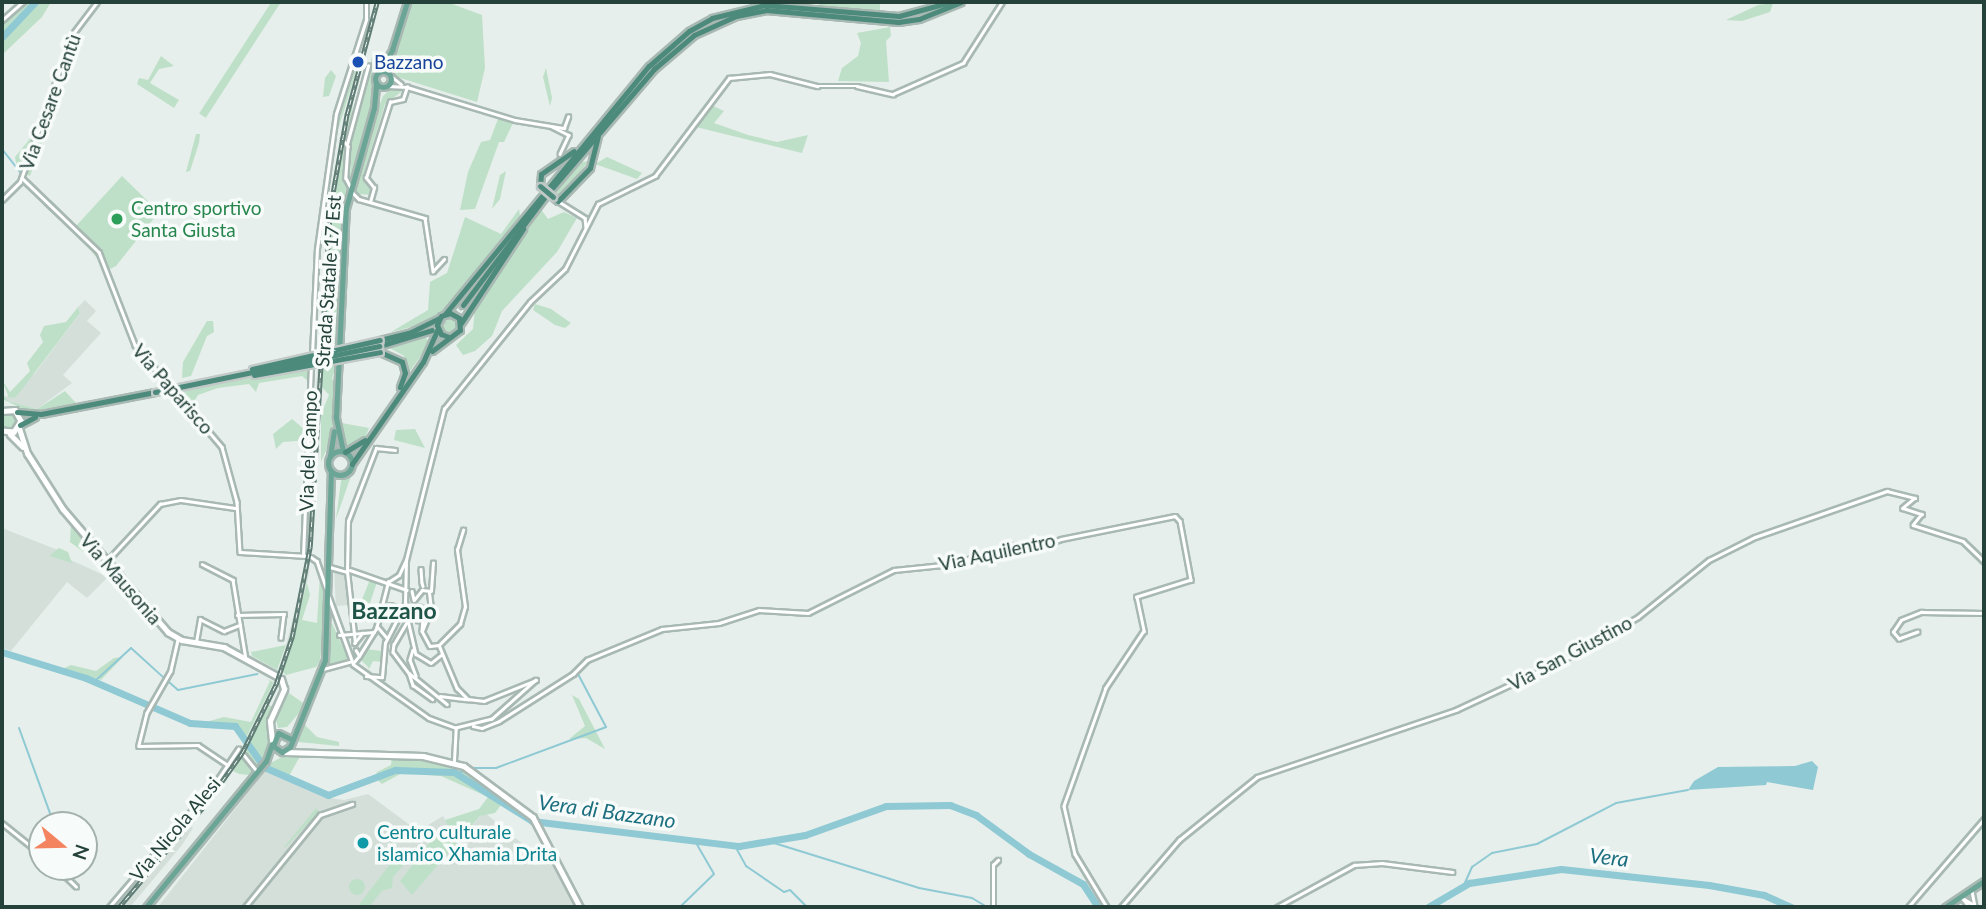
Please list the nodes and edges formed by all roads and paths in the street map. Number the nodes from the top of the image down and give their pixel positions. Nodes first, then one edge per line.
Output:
1 (23, 2) edge
2 (97, 2) edge
3 (366, 2) edge
4 (407, 2) edge
5 (951, 2) edge
6 (961, 2) edge
7 (1002, 2) edge
8 (2, 20) edge
9 (392, 50) junction
10 (368, 66) dead end
11 (379, 72) junction
12 (390, 76) junction
13 (376, 83) junction
14 (387, 86) junction
15 (407, 87) junction
16 (374, 108) junction
17 (568, 117) dead end
18 (551, 126) junction
19 (603, 129) junction
20 (340, 139) junction
21 (347, 144) junction
22 (582, 146) junction
23 (560, 153) dead end
24 (591, 162) junction
25 (552, 164) junction
26 (566, 172) junction
27 (558, 174) junction
28 (22, 178) junction
29 (350, 184) junction
30 (548, 194) junction
31 (359, 199) junction
32 (2, 200) edge
33 (370, 202) junction
34 (345, 220) junction
35 (586, 227) junction
36 (444, 259) dead end
37 (463, 305) tunnel mouth
38 (442, 316) junction
39 (461, 323) junction
40 (435, 330) junction
41 (449, 337) junction
42 (380, 346) junction
43 (423, 362) junction
44 (2, 404) edge
45 (10, 409) junction
46 (2, 411) edge
47 (17, 412) junction
48 (41, 414) junction
49 (336, 417) junction
50 (19, 426) junction
51 (377, 427) junction
52 (4, 432) edge
53 (366, 439) junction
54 (395, 450) dead end
55 (344, 451) junction
56 (28, 454) junction
57 (330, 456) junction
58 (352, 464) junction
59 (331, 471) junction
60 (342, 475) junction
61 (237, 508) junction
62 (463, 530) dead end
63 (331, 532) junction
64 (307, 556) junction
65 (406, 561) junction
66 (1984, 561) edge
67 (105, 563) junction
68 (433, 563) dead end
69 (202, 564) dead end
70 (330, 567) junction
71 (421, 569) dead end
72 (348, 571) junction
73 (388, 582) junction
74 (422, 586) junction
75 (407, 590) junction
76 (412, 591) dead end
77 (429, 592) junction
78 (329, 599) junction
79 (413, 600) junction
80 (405, 602) junction
81 (411, 606) junction
82 (419, 607) junction
83 (408, 611) junction
84 (1984, 613) edge
85 (237, 615) junction
86 (392, 616) junction
87 (397, 619) junction
88 (385, 621) dead end
89 (408, 621) junction
90 (378, 623) junction
91 (328, 624) junction
92 (336, 624) junction
93 (240, 625) junction
94 (374, 632) junction
95 (411, 632) junction
96 (422, 632) junction
97 (1919, 632) dead end
98 (353, 633) junction
99 (363, 633) junction
100 (339, 635) junction
101 (281, 638) dead end
102 (387, 638) junction
103 (178, 639) junction
104 (196, 642) junction
105 (356, 644) junction
106 (394, 644) junction
107 (439, 645) junction
108 (413, 650) junction
109 (442, 654) junction
110 (359, 656) junction
111 (246, 659) junction
112 (352, 662) junction
113 (323, 669) junction
114 (409, 673) junction
115 (366, 676) junction
116 (416, 676) junction
117 (439, 696) junction
118 (432, 699) dead end
119 (466, 699) junction
120 (447, 704) dead end
121 (301, 716) junction
122 (474, 726) junction
123 (270, 727) junction
124 (456, 728) junction
125 (280, 732) junction
126 (292, 740) junction
127 (272, 743) junction
128 (238, 749) dead end
129 (310, 750) junction
130 (284, 752) junction
131 (244, 755) dead end
132 (454, 761) junction
133 (265, 762) junction
134 (228, 765) junction
135 (258, 771) junction
136 (352, 804) dead end
137 (1984, 819) edge
138 (2, 822) edge
139 (28, 843) edge
140 (998, 860) dead end
141 (1452, 872) dead end
142 (71, 881) edge
143 (1984, 881) edge
144 (76, 886) dead end
145 (1972, 890) junction
146 (1961, 897) junction
147 (1951, 903) junction
148 (1972, 906) edge
149 (108, 907) edge
150 (146, 907) edge
151 (245, 907) edge
152 (580, 907) edge
153 (993, 907) edge
154 (1107, 907) edge
155 (1121, 907) edge
156 (1277, 907) edge
157 (1909, 907) edge
158 (1945, 907) edge

1 - 8 street
2 - 28 street, Via Cesare Cantù
3 - 20 street
4 - 9 main road
5 - 22 highway
6 - 19 highway
7 - 35 street
9 - 11 main road
9 - 12 main road
10 - 21 street
11 - 12 main road
11 - 13 main road, Strada Statale 17 Est
12 - 14 main road, Strada Statale 17 Est
12 - 15 street
13 - 14 main road
13 - 16 main road, Strada Statale 17 Est
14 - 15 street
14 - 16 main road, Strada Statale 17 Est
15 - 18 street
15 - 33 street
16 - 29 main road, Strada Statale 17 Est
17 - 18 street
18 - 23 street
19 - 24 highway
19 - 26 highway
20 - 21 street
20 - 64 street, Via del Campo
21 - 29 street
22 - 25 highway
22 - 27 highway
24 - 26 highway
24 - 30 highway
25 - 27 highway
25 - 30 highway
26 - 30 highway
27 - 30 highway
28 - 32 street, Via Cesare Cantù
28 - 61 street, Via Paparisco
29 - 31 street
29 - 34 main road, Strada Statale 17 Est
30 - 35 street
30 - 37 highway
30 - 38 highway
30 - 39 highway
31 - 33 street
31 - 34 street
33 - 36 street
34 - 49 main road, Strada Statale 17 Est
35 - 65 street
38 - 39 highway
38 - 40 highway
38 - 42 highway
39 - 41 highway
40 - 41 highway
40 - 42 highway
40 - 43 highway
41 - 43 highway
42 - 48 highway, bridge
42 - 53 highway
43 - 51 highway
44 - 45 main road
45 - 46 main road
45 - 47 main road
47 - 48 highway
47 - 50 main road, Via Mausonia
48 - 50 highway
49 - 55 main road, Strada Statale 17 Est
49 - 57 main road, Strada Statale 17 Est
50 - 52 main road, Via Mausonia
50 - 56 main road, Via Mausonia
51 - 53 highway
51 - 58 highway
52 - 56 main road, Via Mausonia
53 - 55 highway
54 - 72 street
55 - 57 main road
55 - 58 main road
56 - 67 main road, Via Mausonia
57 - 59 main road
58 - 60 main road
59 - 60 main road
59 - 63 main road
60 - 63 main road
61 - 64 street, Via Paparisco
61 - 67 street
62 - 107 street
63 - 70 main road
64 - 78 street
65 - 73 street
65 - 75 street
66 - 155 street, Via San Giustino
67 - 103 main road, Via Mausonia
68 - 77 street
69 - 85 street
70 - 72 street
70 - 78 main road
71 - 74 street
72 - 73 street
72 - 98 street
73 - 75 street
73 - 90 street
74 - 77 street
74 - 79 street
75 - 80 street
76 - 79 street
77 - 96 street
78 - 91 main road
78 - 92 street
79 - 81 street
80 - 83 street
80 - 87 street
81 - 82 street
81 - 83 street
82 - 89 street
82 - 96 street
83 - 89 street
84 - 97 street
85 - 93 street
85 - 101 street
86 - 86 street
86 - 87 street
87 - 102 street
88 - 90 street
89 - 95 street
89 - 106 street
90 - 94 street
90 - 102 street
91 - 92 street
91 - 113 main road
92 - 100 street
93 - 104 street
93 - 111 street
94 - 99 street
94 - 110 street
95 - 96 street
95 - 108 street
96 - 107 street
98 - 99 street
98 - 100 street
98 - 105 street
99 - 105 street
100 - 112 street
102 - 106 street
102 - 115 street
103 - 104 main road, Via Mausonia
103 - 134 street
104 - 111 main road, Via Mausonia
105 - 110 street
106 - 114 street
107 - 109 street
108 - 109 street
108 - 116 street
109 - 119 street
110 - 112 street
111 - 123 main road, Via Mausonia
112 - 113 street
112 - 115 street
113 - 121 main road
114 - 116 street
114 - 118 street
115 - 124 street
116 - 117 street
117 - 119 street
117 - 120 street
119 - 122 street
121 - 125 main road
121 - 126 main road
122 - 124 street
122 - 154 street, Via Aquilentro
123 - 125 main road
123 - 127 main road
124 - 132 street
125 - 126 main road
125 - 127 main road
126 - 129 main road
126 - 130 main road
127 - 130 main road
127 - 133 main road
128 - 134 street, Via Nicola Alesi
129 - 130 main road
129 - 132 main road
130 - 133 main road
131 - 135 street
132 - 152 main road
133 - 135 main road
134 - 149 street, Via Nicola Alesi
135 - 150 main road
136 - 151 street
137 - 157 street
138 - 139 street
140 - 153 street
141 - 156 street
142 - 144 street
143 - 145 main road
145 - 146 main road
145 - 148 street
146 - 147 main road
146 - 148 street
147 - 148 street
147 - 158 main road

